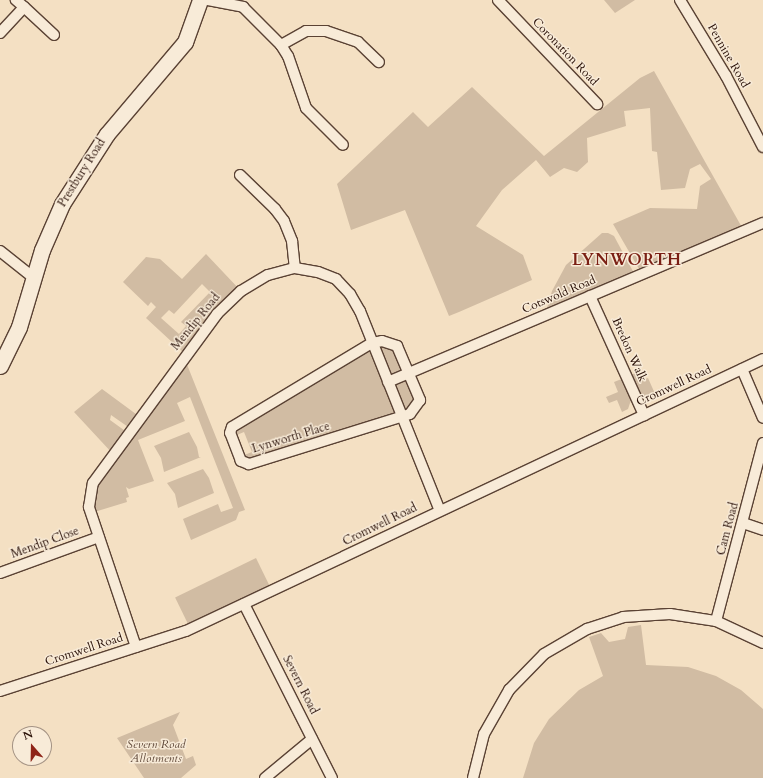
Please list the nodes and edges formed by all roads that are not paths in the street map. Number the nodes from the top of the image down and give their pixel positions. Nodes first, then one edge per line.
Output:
1 (16, 0) edge
2 (200, 0) edge
3 (208, 0) edge
4 (498, 0) edge
5 (680, 0) edge
6 (235, 1) edge
7 (24, 7) junction
8 (0, 33) edge
9 (54, 35) dead end
10 (281, 45) junction
11 (378, 62) dead end
12 (597, 104) dead end
13 (344, 145) dead end
14 (763, 147) edge
15 (240, 175) dead end
16 (763, 223) edge
17 (0, 251) edge
18 (295, 268) junction
19 (34, 278) junction
20 (590, 296) junction
21 (372, 343) junction
22 (763, 359) edge
23 (0, 366) edge
24 (742, 369) junction
25 (409, 373) junction
26 (388, 382) junction
27 (644, 415) junction
28 (402, 418) junction
29 (763, 418) edge
30 (763, 443) edge
31 (440, 511) junction
32 (743, 523) junction
33 (763, 530) edge
34 (99, 537) junction
35 (0, 573) edge
36 (244, 604) junction
37 (716, 621) junction
38 (763, 643) edge
39 (136, 647) junction
40 (0, 691) edge
41 (312, 739) junction
42 (265, 778) edge
43 (332, 778) edge
44 (473, 778) edge

1 - 7 street
2 - 19 main road, Prestbury Road
3 - 6 street
4 - 12 street, Coronation Road
5 - 14 street, Pennine Road
6 - 10 street
7 - 8 street
7 - 9 street
10 - 11 street
10 - 13 street
15 - 18 street
16 - 20 street, Cotswold Road
17 - 19 street
18 - 21 street, Mendip Road
18 - 34 street, Mendip Road
19 - 23 main road, Prestbury Road
20 - 25 street, Cotswold Road
20 - 27 street, Bredon Walk
21 - 25 street
21 - 26 street, Mendip Road
21 - 28 street, Lynworth Place
22 - 24 street, Cromwell Road
24 - 27 street, Cromwell Road
24 - 29 street
25 - 26 street, Cotswold Road
25 - 28 street
26 - 28 street, Mendip Road
27 - 31 street, Cromwell Road
28 - 31 street, Mendip Road
30 - 32 street, Cam Road
31 - 36 street, Cromwell Road
32 - 33 street
32 - 37 street, Cam Road
34 - 35 street, Mendip Close
34 - 39 street, Mendip Road
36 - 39 street, Cromwell Road
36 - 41 street, Severn Road
37 - 38 street
37 - 44 street
39 - 40 street, Cromwell Road
41 - 42 street
41 - 43 street, Severn Road

